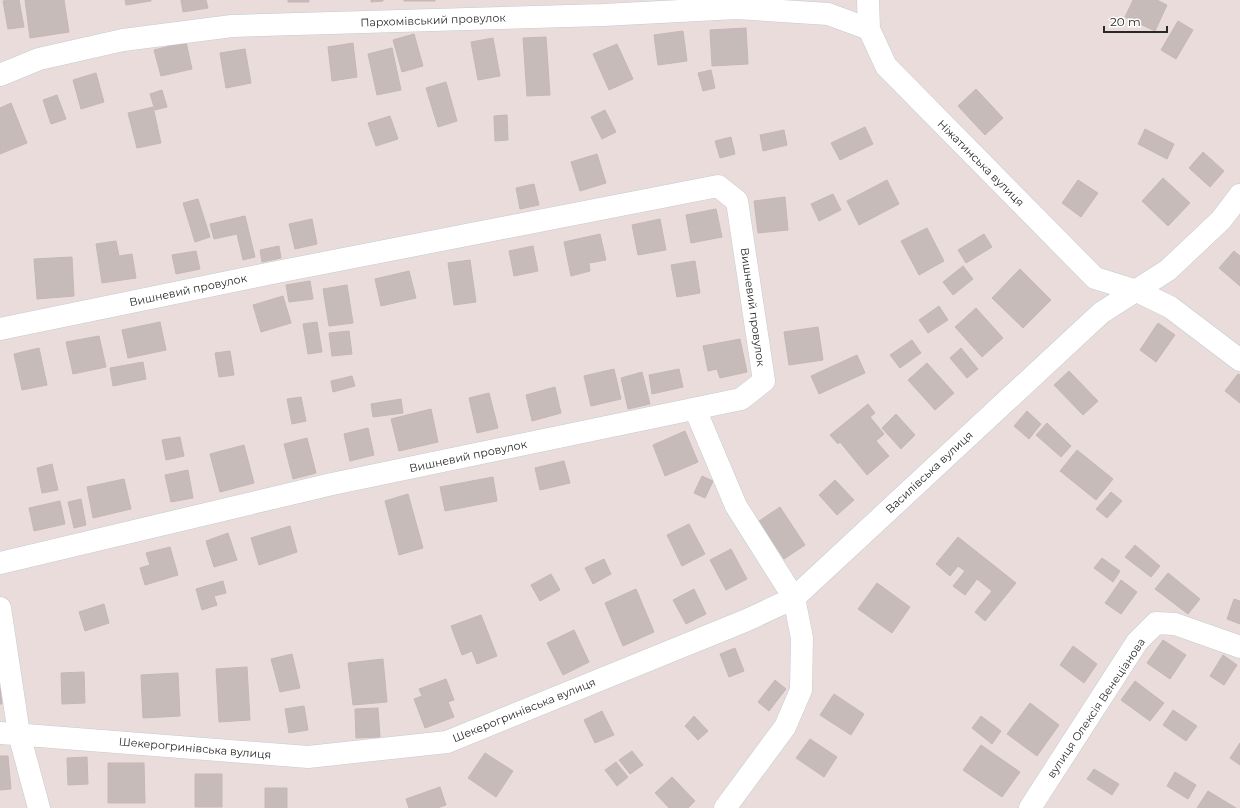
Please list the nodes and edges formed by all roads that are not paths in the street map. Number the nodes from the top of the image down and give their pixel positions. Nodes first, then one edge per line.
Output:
1 (868, 0) edge
2 (869, 29) junction
3 (0, 75) edge
4 (1240, 195) edge
5 (1137, 291) junction
6 (0, 329) edge
7 (1240, 360) edge
8 (695, 409) junction
9 (0, 562) edge
10 (794, 598) junction
11 (0, 608) edge
12 (1240, 647) edge
13 (10, 734) edge
14 (40, 808) edge
15 (726, 808) edge
16 (1030, 808) edge

1 - 2 street, Ніжатинська вулиця
2 - 3 street, Пархомівський провулок
2 - 5 street, Ніжатинська вулиця
4 - 5 street, Василівська вулиця
5 - 7 street, Ніжатинська вулиця
5 - 10 street, Василівська вулиця
6 - 8 street, Вишневий провулок
8 - 9 street, Вишневий провулок
8 - 10 street
10 - 13 street, Шекерогринівська вулиця
10 - 15 street
11 - 13 street
12 - 16 street, вулиця Олексія Венеціанова
13 - 14 street

